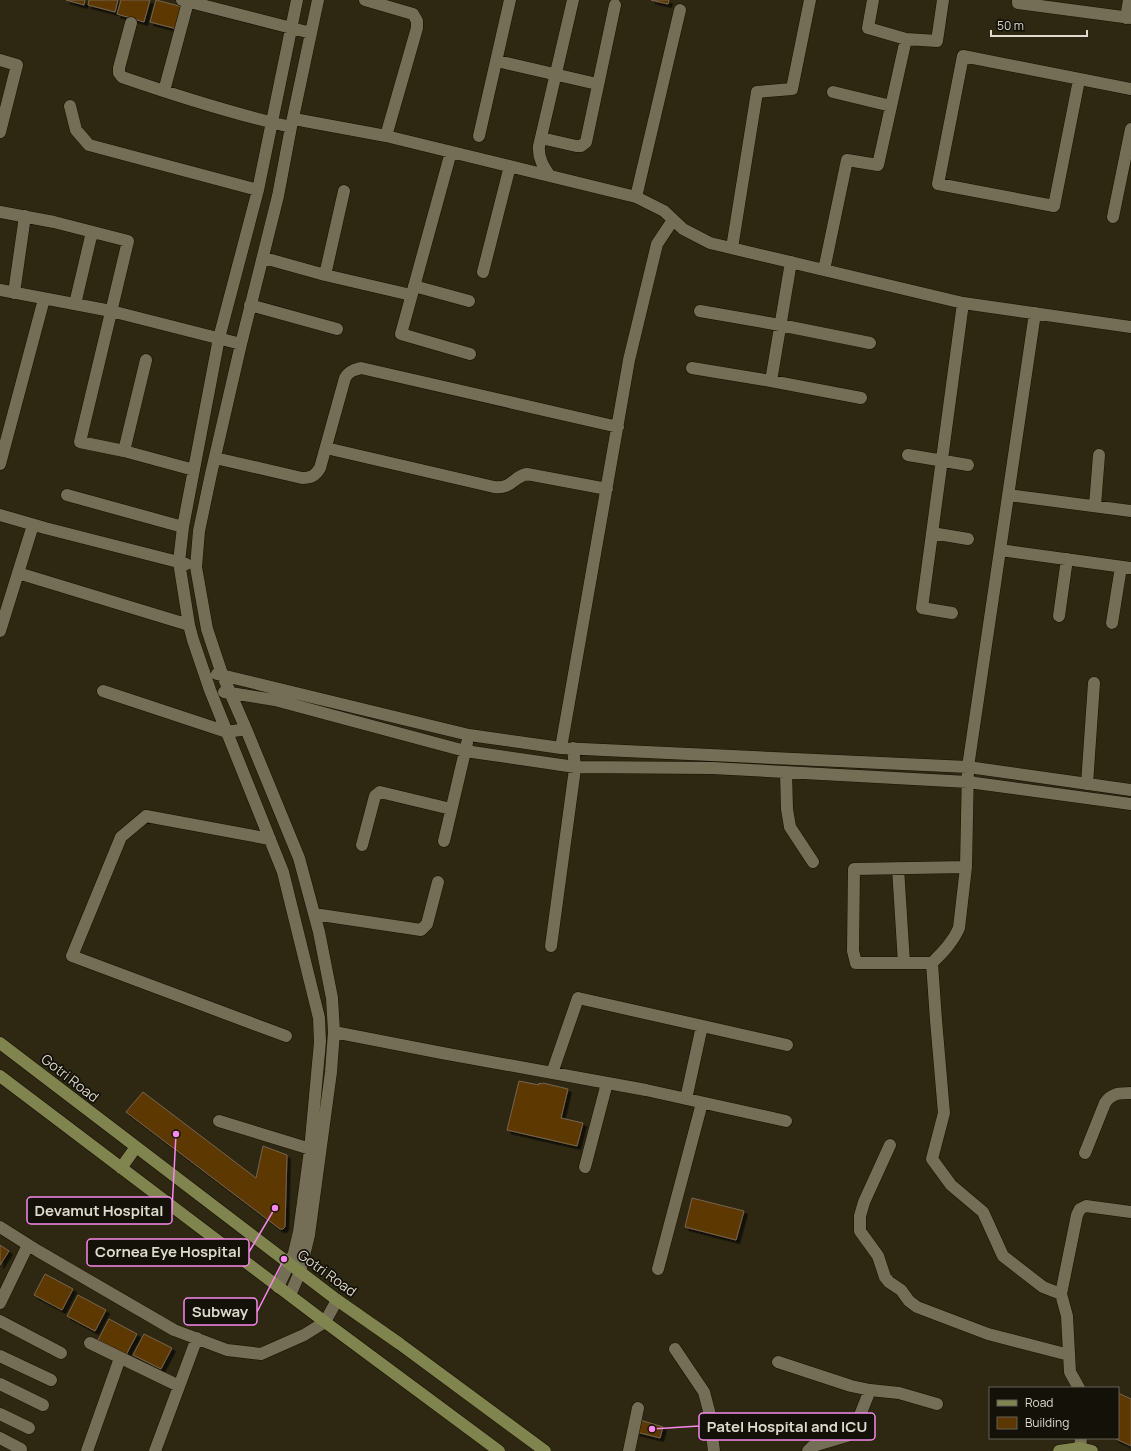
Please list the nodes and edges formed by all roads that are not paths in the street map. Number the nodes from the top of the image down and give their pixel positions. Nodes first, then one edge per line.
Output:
1 (297, 0) edge
2 (318, 0) edge
3 (366, 0) edge
4 (510, 0) edge
5 (573, 0) edge
6 (810, 0) edge
7 (873, 0) edge
8 (943, 0) edge
9 (1018, 0) edge
10 (1128, 0) edge
11 (185, 1) edge
12 (614, 5) dead end
13 (1071, 5) edge
14 (228, 6) edge
15 (680, 10) dead end
16 (1128, 18) edge
17 (131, 23) dead end
18 (290, 28) junction
19 (311, 33) junction
20 (906, 40) junction
21 (0, 60) edge
22 (497, 61) junction
23 (556, 75) junction
24 (1079, 80) junction
25 (597, 84) junction
26 (1131, 89) edge
27 (164, 92) junction
28 (833, 92) dead end
29 (70, 106) dead end
30 (891, 106) junction
31 (3, 109) edge
32 (272, 122) junction
33 (292, 123) junction
34 (1131, 129) edge
35 (0, 132) edge
36 (386, 136) junction
37 (479, 136) dead end
38 (541, 138) junction
39 (451, 152) junction
40 (510, 166) junction
41 (550, 176) junction
42 (258, 190) junction
43 (344, 192) dead end
44 (636, 197) junction
45 (0, 212) edge
46 (25, 216) junction
47 (1113, 217) dead end
48 (673, 220) junction
49 (92, 232) junction
50 (732, 248) junction
51 (264, 258) junction
52 (791, 262) junction
53 (824, 270) junction
54 (483, 272) dead end
55 (325, 275) junction
56 (0, 290) edge
57 (413, 290) junction
58 (14, 293) junction
59 (44, 299) junction
60 (469, 301) dead end
61 (963, 303) junction
62 (75, 304) junction
63 (250, 305) junction
64 (111, 311) junction
65 (700, 311) dead end
66 (1035, 313) junction
67 (780, 325) junction
68 (1131, 327) edge
69 (337, 329) dead end
70 (219, 338) junction
71 (870, 343) dead end
72 (241, 344) junction
73 (470, 354) dead end
74 (146, 360) dead end
75 (692, 368) dead end
76 (771, 381) junction
77 (861, 398) dead end
78 (618, 427) junction
79 (326, 448) junction
80 (124, 451) junction
81 (908, 455) dead end
82 (1099, 456) dead end
83 (215, 458) junction
84 (942, 460) junction
85 (0, 464) edge
86 (968, 465) dead end
87 (194, 470) junction
88 (607, 489) junction
89 (66, 495) dead end
90 (1008, 495) junction
91 (1095, 506) junction
92 (1131, 511) edge
93 (0, 515) edge
94 (33, 525) junction
95 (183, 527) junction
96 (932, 533) junction
97 (968, 539) dead end
98 (1000, 550) junction
99 (1067, 559) junction
100 (179, 562) junction
101 (196, 567) junction
102 (1126, 567) edge
103 (18, 574) junction
104 (952, 613) dead end
105 (1059, 616) dead end
106 (1112, 623) dead end
107 (189, 625) junction
108 (0, 631) edge
109 (204, 672) junction
110 (222, 674) junction
111 (1094, 683) dead end
112 (210, 690) junction
113 (103, 691) dead end
114 (231, 693) junction
115 (246, 729) junction
116 (227, 732) junction
117 (469, 735) junction
118 (567, 748) junction
119 (465, 751) junction
120 (575, 767) junction
121 (968, 767) junction
122 (786, 772) junction
123 (968, 782) junction
124 (1087, 784) junction
125 (1131, 790) edge
126 (1131, 804) edge
127 (451, 809) junction
128 (270, 839) junction
129 (444, 841) dead end
130 (362, 845) dead end
131 (813, 862) dead end
132 (966, 867) junction
133 (898, 868) junction
134 (438, 882) dead end
135 (314, 914) junction
136 (550, 946) dead end
137 (904, 963) junction
138 (932, 963) junction
139 (702, 1026) junction
140 (334, 1032) junction
141 (286, 1036) dead end
142 (0, 1043) edge
143 (787, 1046) dead end
144 (552, 1073) junction
145 (0, 1076) edge
146 (607, 1083) junction
147 (1131, 1093) edge
148 (686, 1098) junction
149 (702, 1103) junction
150 (219, 1121) dead end
151 (786, 1121) dead end
152 (890, 1144) dead end
153 (136, 1147) junction
154 (315, 1151) junction
155 (1085, 1153) dead end
156 (585, 1167) dead end
157 (122, 1168) junction
158 (1131, 1212) edge
159 (0, 1227) edge
160 (28, 1245) junction
161 (289, 1264) junction
162 (658, 1269) dead end
163 (300, 1272) junction
164 (278, 1287) junction
165 (1061, 1294) junction
166 (290, 1296) junction
167 (337, 1300) junction
168 (0, 1303) edge
169 (0, 1321) edge
170 (325, 1322) junction
171 (197, 1338) junction
172 (90, 1342) dead end
173 (675, 1348) dead end
174 (60, 1353) dead end
175 (1069, 1355) junction
176 (0, 1356) edge
177 (120, 1358) junction
178 (778, 1362) dead end
179 (51, 1380) dead end
180 (0, 1384) edge
181 (179, 1386) junction
182 (1078, 1387) edge
183 (870, 1390) junction
184 (937, 1404) dead end
185 (43, 1405) dead end
186 (638, 1408) dead end
187 (0, 1414) edge
188 (29, 1428) dead end
189 (0, 1438) edge
190 (1083, 1447) edge
191 (21, 1449) dead end
192 (87, 1451) edge
193 (155, 1451) edge
194 (499, 1451) edge
195 (544, 1451) edge
196 (629, 1451) edge
197 (714, 1451) edge
198 (808, 1451) edge
199 (1060, 1451) edge

1 - 18 street
2 - 19 street
3 - 36 street
4 - 22 street
5 - 23 street
6 - 50 street
7 - 20 street
8 - 20 street
9 - 13 street
10 - 16 street
11 - 14 street
11 - 27 street
12 - 25 street
13 - 16 street
14 - 18 street
15 - 44 street
17 - 27 street
18 - 19 street
18 - 32 street
19 - 33 street
20 - 30 street
21 - 31 street
22 - 23 street
22 - 37 street
23 - 25 street
23 - 38 street
24 - 24 street
24 - 26 street
25 - 38 street
27 - 32 street
28 - 30 street
29 - 42 street
30 - 53 street
31 - 35 street
32 - 33 street
32 - 42 street
33 - 36 street
33 - 51 street
34 - 47 street
36 - 39 street
38 - 41 street
39 - 40 street
39 - 57 street
40 - 41 street
40 - 54 street
41 - 44 street
42 - 70 street
43 - 55 street
44 - 48 street
45 - 46 street
46 - 49 street
46 - 58 street
48 - 50 street
48 - 78 street
49 - 62 street
49 - 64 street
50 - 52 street
51 - 55 street
51 - 63 street
52 - 53 street
52 - 67 street
53 - 61 street
55 - 57 street
56 - 58 street
57 - 60 street
57 - 73 street
58 - 59 street
59 - 62 street
59 - 85 street
61 - 66 street
61 - 84 street
62 - 64 street
63 - 69 street
63 - 72 street
64 - 70 street
64 - 80 street
65 - 67 street
66 - 68 street
66 - 90 street
67 - 71 street
67 - 76 street
70 - 72 street
70 - 87 street
72 - 83 street
74 - 80 street
75 - 76 street
76 - 77 street
78 - 79 street
78 - 88 street
79 - 83 street
79 - 88 street
80 - 87 street
81 - 84 street
82 - 91 street
83 - 101 street
84 - 86 street
84 - 96 street
87 - 95 street
88 - 118 street
89 - 95 street
90 - 91 street
90 - 98 street
91 - 92 street
93 - 94 street
94 - 100 street
94 - 103 street
95 - 100 street
96 - 97 street
96 - 104 street
98 - 99 street
98 - 121 street
99 - 102 street
99 - 105 street
100 - 101 street
100 - 107 street
101 - 110 street
102 - 106 street
103 - 107 street
103 - 108 street
107 - 109 street
109 - 110 street
109 - 112 street
110 - 114 street
110 - 117 street
111 - 124 street
112 - 114 street
112 - 116 street
113 - 116 street
114 - 115 street
114 - 119 street
115 - 116 street
115 - 135 street
116 - 128 street
117 - 118 street
117 - 119 street
118 - 120 street
118 - 121 street
119 - 120 street
119 - 127 street
120 - 122 street
120 - 136 street
121 - 123 street
121 - 124 street
122 - 123 street
122 - 131 street
123 - 126 street
123 - 132 street
124 - 125 street
127 - 129 street
127 - 130 street
128 - 141 street
128 - 154 street
132 - 133 street
132 - 138 street
133 - 137 street
133 - 137 street
134 - 135 street
135 - 140 street
137 - 138 street
138 - 165 street
139 - 143 street
139 - 144 street
139 - 148 street
140 - 144 street
140 - 154 street
142 - 153 main road, Gotri Road
144 - 146 street
145 - 157 main road
146 - 148 street
146 - 156 street
147 - 155 street
148 - 149 street
149 - 151 street
149 - 162 street
150 - 154 street
152 - 175 street
153 - 157 main road
153 - 161 main road, Gotri Road
154 - 161 street
154 - 163 street
157 - 164 main road
158 - 165 street
159 - 160 street
160 - 168 street
160 - 171 street
161 - 163 main road, Gotri Road
161 - 164 street
163 - 166 street
163 - 167 main road, Gotri Road
164 - 166 main road
165 - 175 street
166 - 170 main road
167 - 170 street
167 - 195 main road, Gotri Road
169 - 174 street
170 - 171 street
170 - 194 main road
171 - 181 street
172 - 177 street
173 - 197 street
175 - 182 street
176 - 179 street
177 - 181 street
177 - 192 street
178 - 183 street
180 - 185 street
181 - 193 street
183 - 184 street
183 - 198 street
186 - 196 street
187 - 188 street
189 - 191 street
190 - 199 main road

